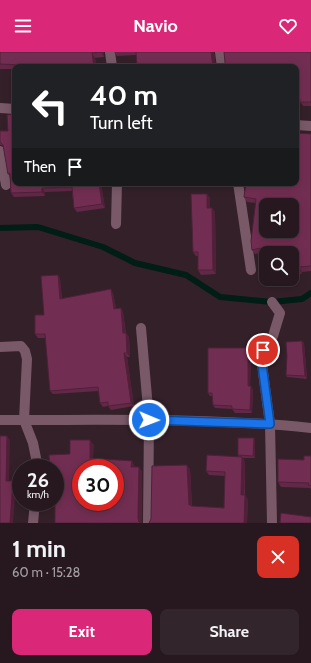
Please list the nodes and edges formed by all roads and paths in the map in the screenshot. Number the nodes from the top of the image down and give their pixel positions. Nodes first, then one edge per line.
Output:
1 (110, 52) edge
2 (220, 52) edge
3 (112, 64) edge
4 (222, 64) edge
5 (0, 108) edge
6 (12, 109) edge
7 (299, 125) edge
8 (311, 126) edge
9 (0, 151) edge
10 (6, 185) dead end
11 (117, 186) edge
12 (238, 186) edge
13 (116, 224) dead end
14 (251, 270) dead end
15 (272, 302) dead end
16 (141, 328) dead end
17 (0, 347) edge
18 (0, 420) edge
19 (24, 420) junction
20 (149, 420) junction
21 (270, 424) junction
22 (311, 428) edge
23 (36, 459) edge
24 (34, 511) edge
25 (33, 523) edge
26 (148, 523) edge
27 (272, 523) edge

1 - 3 street
2 - 4 street
5 - 6 street
7 - 8 street
9 - 10 street
11 - 13 street
12 - 14 street
15 - 21 street
16 - 20 street
17 - 19 street
18 - 19 street
19 - 20 street
19 - 23 street
20 - 21 street
20 - 26 street
21 - 22 street
21 - 27 street
24 - 25 street

